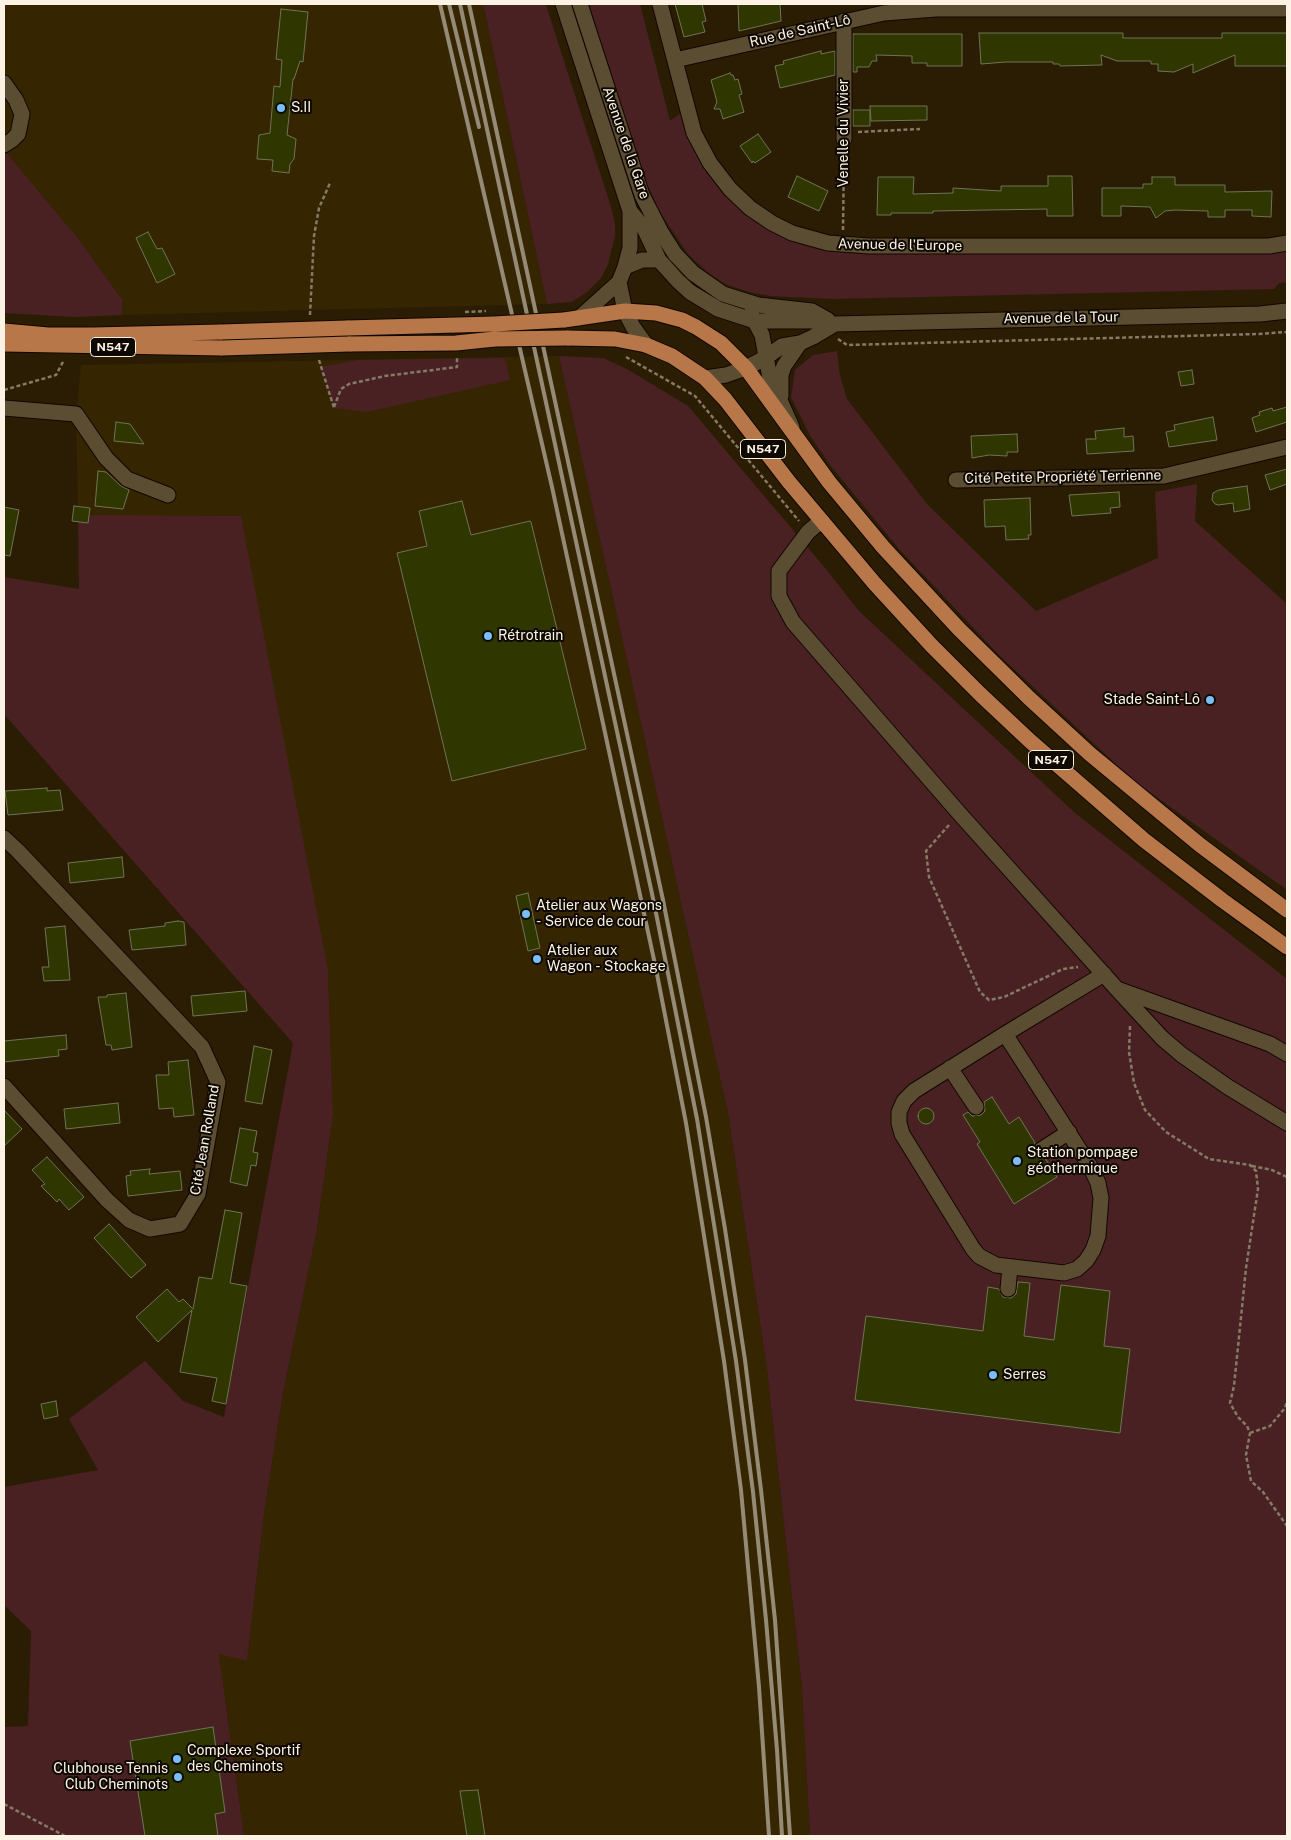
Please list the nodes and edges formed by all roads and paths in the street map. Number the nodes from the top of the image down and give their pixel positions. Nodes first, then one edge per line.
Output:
1 (563, 4) edge
2 (580, 4) edge
3 (660, 4) edge
4 (1014, 6) edge
5 (884, 8) edge
6 (1287, 9) edge
7 (844, 21) junction
8 (675, 60) junction
9 (4, 83) edge
10 (920, 129) dead end
11 (844, 136) junction
12 (4, 145) edge
13 (330, 183) dead end
14 (630, 211) junction
15 (1287, 243) edge
16 (843, 245) junction
17 (659, 260) junction
18 (625, 267) junction
19 (619, 282) junction
20 (744, 301) junction
21 (625, 311) junction
22 (1287, 311) edge
23 (572, 319) junction
24 (754, 321) junction
25 (311, 323) dead end
26 (829, 327) junction
27 (4, 331) edge
28 (495, 332) junction
29 (1287, 332) edge
30 (800, 342) junction
31 (456, 343) junction
32 (4, 344) edge
33 (646, 345) junction
34 (66, 346) junction
35 (622, 355) dead end
36 (765, 358) junction
37 (318, 359) dead end
38 (746, 368) junction
39 (705, 378) junction
40 (4, 390) edge
41 (782, 402) junction
42 (4, 408) edge
43 (799, 442) junction
44 (1287, 447) edge
45 (956, 480) dead end
46 (168, 496) dead end
47 (821, 521) junction
48 (808, 532) junction
49 (959, 813) junction
50 (4, 838) edge
51 (1287, 910) edge
52 (1287, 947) edge
53 (1099, 969) junction
54 (1116, 988) junction
55 (1134, 1007) junction
56 (1005, 1034) junction
57 (1287, 1054) edge
58 (950, 1068) junction
59 (4, 1086) edge
60 (976, 1107) dead end
61 (1287, 1122) edge
62 (1069, 1132) junction
63 (1040, 1150) dead end
64 (1250, 1165) junction
65 (1287, 1177) edge
66 (1010, 1266) junction
67 (1008, 1289) dead end
68 (1287, 1401) edge
69 (1250, 1433) junction
70 (1287, 1526) edge
71 (4, 1804) edge
72 (65, 1836) edge

1 - 14 street, Avenue de la Gare
2 - 20 street, Avenue de la Gare
3 - 8 street, Avenue de l'Europe
4 - 5 street, Rue de Saint-Lô
4 - 6 street, Rue de Saint-Lô
5 - 7 street, Rue de Saint-Lô
7 - 8 street, Rue de Saint-Lô
7 - 11 street, Venelle du Vivier
8 - 16 street, Avenue de l'Europe
9 - 12 street
10 - 11 path
11 - 16 path, Venelle du Vivier
13 - 25 path
14 - 17 street, Avenue de la Gare
14 - 18 street, Avenue de la Gare
15 - 16 street, Avenue de l'Europe
17 - 18 street
17 - 24 street, Avenue de la Gare
18 - 19 street, Avenue de la Gare
19 - 21 street
19 - 23 street, Avenue de la Gare
20 - 24 street
20 - 26 street
21 - 23 main road, N547
21 - 33 street
21 - 38 main road, N547
22 - 26 street, Avenue de la Tour
23 - 28 main road, N547, bridge
24 - 26 street, Avenue de la Tour
24 - 36 street
26 - 29 path
26 - 30 street, Avenue de la Tour
27 - 28 main road, N547, bridge
28 - 31 main road, N547
28 - 33 main road, N547, bridge
30 - 36 street, Avenue de la Tour
30 - 41 street
31 - 34 main road, N547, bridge
31 - 37 path
32 - 34 main road, N547
33 - 39 main road, N547
34 - 40 path
35 - 48 path
36 - 38 street, Avenue de la Tour
36 - 41 street
38 - 39 street, Avenue de la Tour
38 - 43 main road, N547
39 - 47 main road, N547
41 - 43 street
42 - 46 street
43 - 51 main road, N547
44 - 45 street, Cité Petite Propriété Terrienne
47 - 48 street
47 - 52 main road, N547
48 - 49 street
49 - 53 street
49 - 53 path
50 - 59 street, Cité Jean Rolland
53 - 54 street
53 - 56 street
54 - 55 street
54 - 57 street
55 - 61 street
55 - 64 path
56 - 58 street
56 - 62 street
58 - 60 street
58 - 66 street
62 - 63 street
62 - 66 street
64 - 65 path
64 - 69 path
66 - 67 street
68 - 69 path
69 - 70 path
71 - 72 path

